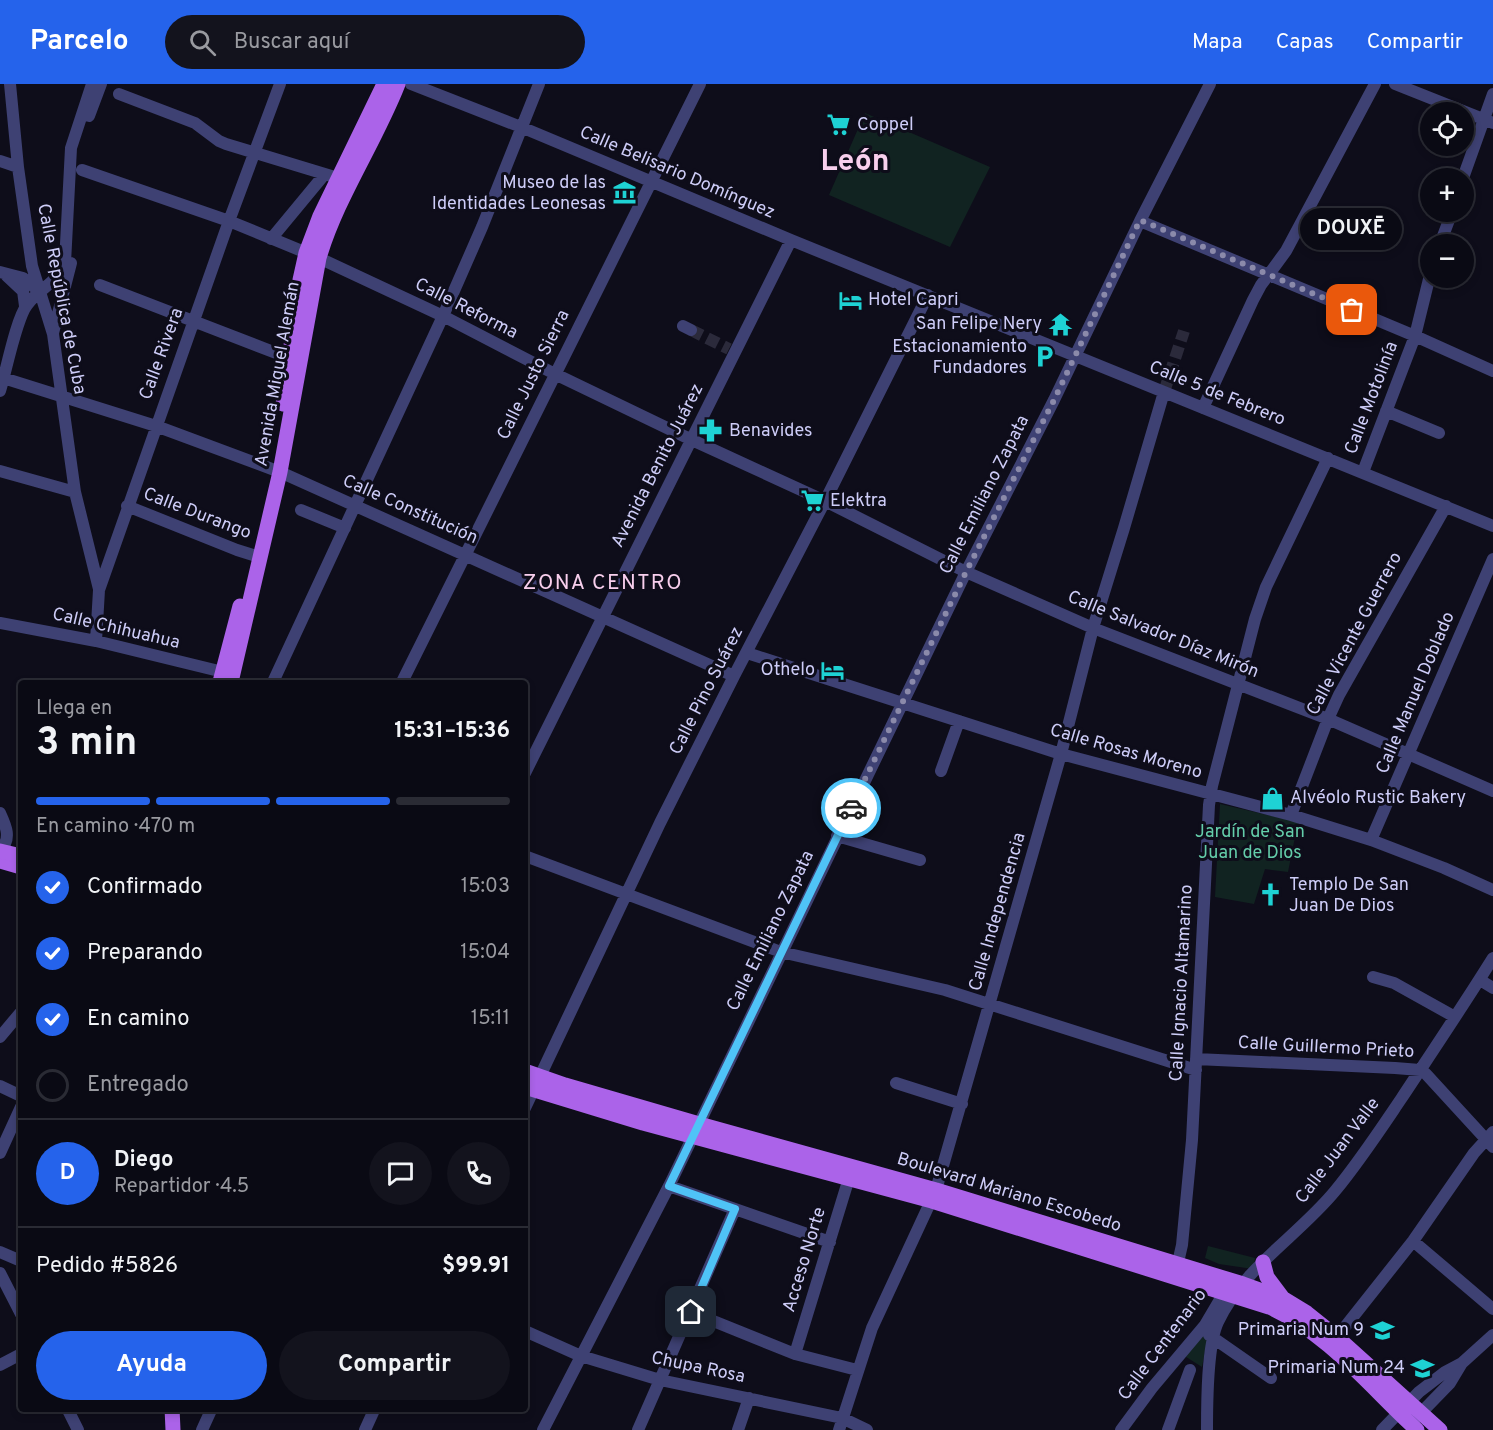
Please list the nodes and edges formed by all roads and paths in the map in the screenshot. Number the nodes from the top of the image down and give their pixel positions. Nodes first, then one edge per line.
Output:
1 (10, 84) edge
2 (92, 84) edge
3 (101, 84) edge
4 (280, 84) edge
5 (384, 84) edge
6 (398, 84) edge
7 (411, 84) edge
8 (539, 84) edge
9 (700, 84) edge
10 (1210, 84) edge
11 (1375, 84) edge
12 (1395, 84) edge
13 (119, 94) dead end
14 (1493, 94) edge
15 (1488, 121) edge
16 (521, 127) junction
17 (255, 153) junction
18 (0, 161) edge
19 (18, 167) junction
20 (1467, 168) edge
21 (82, 170) dead end
22 (331, 176) junction
23 (651, 181) junction
24 (229, 220) junction
25 (1140, 220) junction
26 (271, 239) junction
27 (791, 240) junction
28 (312, 255) junction
29 (4, 274) edge
30 (1269, 275) junction
31 (100, 285) dead end
32 (1427, 288) edge
33 (39, 291) junction
34 (928, 295) junction
35 (26, 306) junction
36 (443, 316) junction
37 (193, 322) junction
38 (53, 334) junction
39 (1415, 336) junction
40 (1075, 356) junction
41 (289, 358) junction
42 (1493, 371) edge
43 (555, 374) junction
44 (2, 378) edge
45 (0, 391) edge
46 (1164, 392) junction
47 (63, 397) junction
48 (1203, 408) junction
49 (1386, 411) junction
50 (156, 426) junction
51 (1439, 433) dead end
52 (692, 440) junction
53 (1328, 458) junction
54 (276, 470) junction
55 (0, 471) edge
56 (1363, 472) junction
57 (75, 492) junction
58 (825, 501) junction
59 (127, 506) junction
60 (356, 506) junction
61 (1446, 506) junction
62 (301, 510) dead end
63 (1493, 526) edge
64 (345, 528) junction
65 (253, 555) junction
66 (465, 555) junction
67 (1493, 559) edge
68 (966, 572) junction
69 (99, 590) junction
70 (603, 616) junction
71 (0, 623) edge
72 (1093, 627) junction
73 (96, 641) junction
74 (747, 653) junction
75 (734, 676) junction
76 (225, 679) edge
77 (274, 680) edge
78 (403, 680) edge
79 (1237, 685) junction
80 (902, 703) junction
81 (1328, 719) junction
82 (959, 722) junction
83 (1061, 754) junction
84 (1408, 755) junction
85 (528, 767) edge
86 (941, 771) dead end
87 (1493, 791) edge
88 (1210, 795) junction
89 (0, 813) edge
90 (1291, 815) junction
91 (837, 836) junction
92 (4, 837) edge
93 (1371, 840) junction
94 (18, 848) edge
95 (0, 851) edge
96 (18, 855) edge
97 (528, 857) edge
98 (920, 860) dead end
99 (0, 861) edge
100 (18, 866) edge
101 (1493, 890) edge
102 (627, 894) junction
103 (781, 952) junction
104 (1493, 958) edge
105 (1373, 977) dead end
106 (1480, 980) junction
107 (1493, 988) edge
108 (991, 1004) junction
109 (18, 1016) edge
110 (1455, 1017) junction
111 (0, 1037) edge
112 (1196, 1064) junction
113 (1420, 1070) junction
114 (528, 1072) edge
115 (540, 1076) junction
116 (896, 1083) dead end
117 (0, 1086) edge
118 (529, 1089) edge
119 (18, 1095) edge
120 (962, 1104) junction
121 (18, 1114) edge
122 (696, 1131) junction
123 (1491, 1139) edge
124 (0, 1153) edge
125 (849, 1178) junction
126 (669, 1186) junction
127 (934, 1196) junction
128 (735, 1209) junction
129 (1413, 1241) junction
130 (830, 1242) junction
131 (0, 1252) edge
132 (18, 1260) edge
133 (1263, 1262) junction
134 (1176, 1271) junction
135 (0, 1272) edge
136 (1233, 1288) junction
137 (1284, 1299) junction
138 (18, 1308) edge
139 (1493, 1309) edge
140 (691, 1312) junction
141 (1200, 1330) junction
142 (528, 1332) edge
143 (1493, 1335) edge
144 (1214, 1337) junction
145 (1337, 1337) junction
146 (795, 1354) junction
147 (18, 1356) edge
148 (581, 1356) junction
149 (1173, 1363) junction
150 (0, 1365) edge
151 (857, 1370) junction
152 (1190, 1370) junction
153 (1209, 1377) junction
154 (1271, 1378) dead end
155 (660, 1380) junction
156 (749, 1398) junction
157 (69, 1412) edge
158 (172, 1412) edge
159 (183, 1412) edge
160 (210, 1412) edge
161 (373, 1412) edge
162 (1411, 1416) edge
163 (841, 1424) edge
164 (78, 1430) edge
165 (173, 1430) edge
166 (183, 1430) edge
167 (202, 1430) edge
168 (365, 1430) edge
169 (543, 1430) edge
170 (638, 1430) edge
171 (738, 1430) edge
172 (867, 1430) edge
173 (1121, 1430) edge
174 (1168, 1430) edge
175 (1207, 1430) edge
176 (1382, 1430) edge
177 (1440, 1430) edge

1 - 19 street, Calle República de Cuba
2 - 33 street
3 - 38 street
4 - 17 street, Calle Rivera
5 - 22 main road, Avenida Miguel Alemán
6 - 28 main road, Avenida Miguel Alemán
7 - 16 street, Calle Belisario Domínguez
8 - 16 street
9 - 23 street, Calle Justo Sierra
10 - 25 street, Calle Emiliano Zapata
11 - 30 street
12 - 15 street
13 - 17 street
14 - 15 street
15 - 20 street
16 - 23 street, Calle Belisario Domínguez
16 - 36 street
17 - 22 street
17 - 24 street, Calle Rivera
18 - 19 street
19 - 33 street, Calle República de Cuba
21 - 24 street, Calle Reforma
22 - 26 street
22 - 28 main road, Avenida Miguel Alemán
23 - 27 street, Calle Belisario Domínguez
23 - 43 street, Calle Justo Sierra
24 - 26 street, Calle Reforma
24 - 37 street, Calle Rivera
25 - 30 street
25 - 40 street, Calle Emiliano Zapata
26 - 28 street, Calle Reforma
27 - 34 street, Calle Belisario Domínguez
27 - 52 street, Avenida Benito Juárez
28 - 36 street, Calle Reforma
28 - 41 main road, Avenida Miguel Alemán
28 - 54 main road, Avenida Miguel Alemán
29 - 33 street
29 - 35 street
30 - 39 street
30 - 48 street
31 - 37 street
32 - 39 street, Calle Motolinía
33 - 35 street
33 - 38 street, Calle República de Cuba
34 - 40 street, Calle 5 de Febrero
34 - 58 street, Calle Pino Suárez
35 - 44 street
36 - 43 street, Calle Reforma
36 - 60 street
37 - 41 street
37 - 50 street, Calle Rivera
38 - 47 street, Calle República de Cuba
39 - 42 street
39 - 49 street, Calle Motolinía
40 - 46 street, Calle 5 de Febrero
40 - 68 street, Calle Emiliano Zapata
41 - 54 main road, Avenida Miguel Alemán
43 - 52 street, Calle Reforma
43 - 66 street, Calle Justo Sierra
44 - 45 street
44 - 47 street, Calle Constitución
46 - 48 street, Calle 5 de Febrero
46 - 72 street, Calle Independencia
47 - 50 street, Calle Constitución
47 - 57 street, Calle República de Cuba
48 - 53 street, Calle 5 de Febrero
49 - 51 street
49 - 56 street, Calle Motolinía
50 - 54 street, Calle Constitución
50 - 59 street, Calle Rivera
52 - 58 street, Calle Reforma
52 - 70 street, Avenida Benito Juárez
53 - 56 street, Calle 5 de Febrero
53 - 79 street, Calle Ignacio Altamarino
54 - 60 street, Calle Constitución
54 - 65 main road, Avenida Miguel Alemán
54 - 76 main road, Avenida Miguel Alemán
55 - 57 street
56 - 61 street, Calle 5 de Febrero
57 - 69 street, Calle República de Cuba
58 - 68 street, Calle Salvador Díaz Mirón
58 - 74 street, Calle Pino Suárez
59 - 65 street, Calle Durango
59 - 69 street, Calle Rivera
60 - 64 street
60 - 66 street, Calle Constitución
61 - 63 street, Calle 5 de Febrero
61 - 81 street, Calle Vicente Guerrero
62 - 64 street
64 - 77 street
65 - 76 main road, Avenida Miguel Alemán
66 - 70 street, Calle Constitución
66 - 78 street, Calle Justo Sierra
67 - 84 street, Calle Manuel Doblado
68 - 72 street, Calle Salvador Díaz Mirón
68 - 80 street, Calle Emiliano Zapata
69 - 73 street, Calle Rivera
70 - 75 street, Calle Constitución
70 - 85 street, Avenida Benito Juárez
71 - 73 street, Calle Chihuahua
72 - 79 street, Calle Salvador Díaz Mirón
72 - 83 street, Calle Independencia
73 - 76 street, Calle Chihuahua
74 - 75 street, Calle Pino Suárez
74 - 80 street, Calle Rosas Moreno
75 - 102 street, Calle Pino Suárez
79 - 81 street, Calle Salvador Díaz Mirón
79 - 88 street, Calle Ignacio Altamarino
80 - 82 street, Calle Rosas Moreno
80 - 91 street, Calle Emiliano Zapata
81 - 84 street, Calle Salvador Díaz Mirón
81 - 90 street, Calle Vicente Guerrero
82 - 83 street, Calle Rosas Moreno
82 - 86 street
83 - 88 street, Calle Rosas Moreno
83 - 108 street, Calle Independencia
84 - 87 street, Calle Salvador Díaz Mirón
84 - 93 street, Calle Manuel Doblado
88 - 90 street, Calle Rosas Moreno
88 - 112 street, Calle Ignacio Altamarino
89 - 92 street
90 - 93 street, Calle Rosas Moreno
91 - 98 street
91 - 103 street, Calle Emiliano Zapata
92 - 95 street
93 - 101 street, Calle Rosas Moreno
94 - 95 street
95 - 96 main road, bridge
97 - 102 street, Calle Guillermo Prieto
99 - 100 main road
102 - 103 street, Calle Guillermo Prieto
102 - 115 street, Calle Pino Suárez
103 - 108 street, Calle Guillermo Prieto
103 - 122 street, Calle Emiliano Zapata
104 - 106 street, Calle Juan Valle
105 - 110 street
106 - 107 street
106 - 110 street, Calle Juan Valle
108 - 112 street, Calle Guillermo Prieto
108 - 120 street, Calle Independencia
109 - 111 street
110 - 113 street, Calle Juan Valle
112 - 113 street, Calle Guillermo Prieto
112 - 134 street, Calle Ignacio Altamarino
113 - 123 street, Calle Guillermo Prieto
113 - 133 street, Calle Juan Valle
114 - 115 main road, Boulevard Mariano Escobedo
115 - 118 street, Calle Pino Suárez
115 - 122 main road, Boulevard Mariano Escobedo
116 - 120 street
117 - 119 street
118 - 122 main road, Boulevard Mariano Escobedo
120 - 127 street, Calle Independencia
121 - 124 street
122 - 125 main road, Boulevard Mariano Escobedo
122 - 126 street, Calle Emiliano Zapata
122 - 127 main road, Boulevard Mariano Escobedo
123 - 129 street
125 - 127 main road, Boulevard Mariano Escobedo
125 - 130 street, Acceso Norte
126 - 128 street
126 - 148 street, Calle Emiliano Zapata
127 - 134 main road, Boulevard Mariano Escobedo
127 - 151 street, Calle Independencia
128 - 130 street
128 - 140 street
129 - 139 street
129 - 145 street
130 - 146 street, Acceso Norte
131 - 132 street
133 - 136 street, Calle Juan Valle
133 - 137 main road
134 - 136 main road, Boulevard Mariano Escobedo
135 - 138 street
136 - 137 main road, Boulevard Mariano Escobedo
136 - 141 street, Calle Centenario
136 - 144 street, Calle Juan Valle
136 - 162 main road, Boulevard Mariano Escobedo
137 - 145 main road, Boulevard Mariano Escobedo
140 - 146 street
140 - 155 street
141 - 144 street
141 - 149 street, Calle Centenario
142 - 148 street, Chupa Rosa
143 - 162 street
144 - 153 street, Calle Juan Valle
144 - 154 street
145 - 162 main road, Boulevard Mariano Escobedo
146 - 151 street
147 - 150 street
148 - 155 street, Chupa Rosa
148 - 169 street, Calle Emiliano Zapata
149 - 152 street
149 - 173 street, Calle Centenario
151 - 163 street, Calle Independencia
152 - 153 street
152 - 174 street
153 - 175 street, Calle Juan Valle
155 - 156 street, Chupa Rosa
155 - 170 street
156 - 163 street, Chupa Rosa
156 - 171 street
157 - 164 street
158 - 165 main road
159 - 166 main road
160 - 167 street
161 - 168 street
162 - 176 street
162 - 177 main road, Boulevard Mariano Escobedo
163 - 172 street, Chupa Rosa

